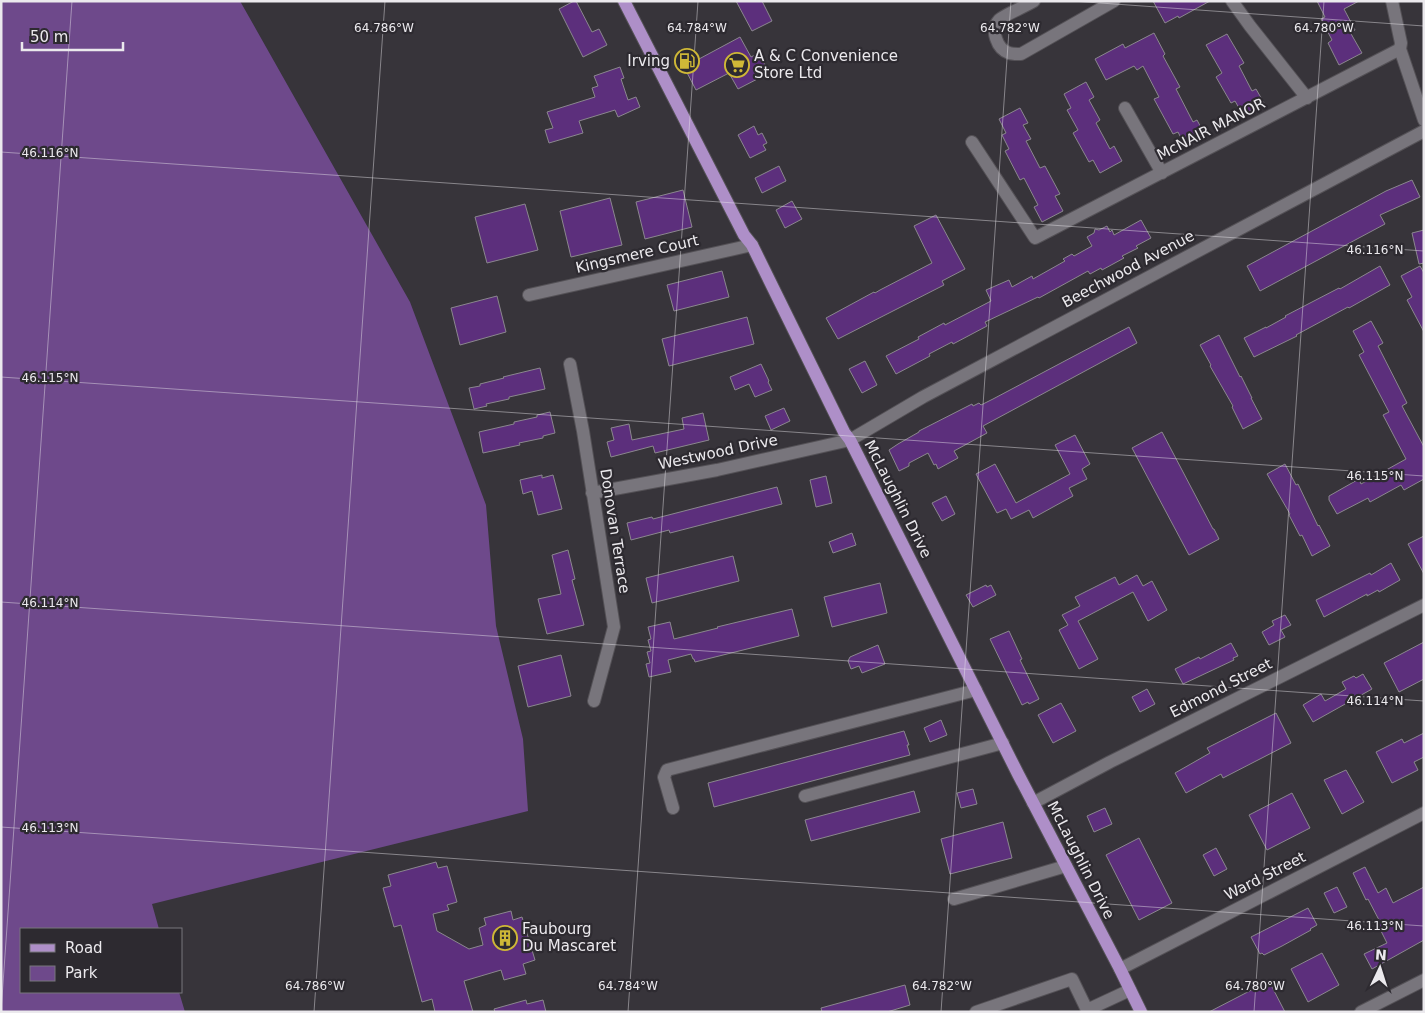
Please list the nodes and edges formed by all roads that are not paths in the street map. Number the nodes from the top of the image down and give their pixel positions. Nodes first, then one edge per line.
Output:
1 (624, 1) edge
2 (1034, 1) edge
3 (1114, 1) edge
4 (1232, 1) edge
5 (1392, 1) edge
6 (1400, 49) junction
7 (1307, 98) junction
8 (1125, 108) dead end
9 (1424, 120) edge
10 (1424, 131) edge
11 (972, 142) dead end
12 (1162, 173) junction
13 (752, 245) junction
14 (529, 295) dead end
15 (570, 364) dead end
16 (850, 440) junction
17 (592, 492) junction
18 (1424, 605) edge
19 (976, 690) junction
20 (594, 701) dead end
21 (1002, 742) junction
22 (805, 796) dead end
23 (1033, 803) junction
24 (673, 808) dead end
25 (1424, 813) edge
26 (1066, 866) junction
27 (954, 899) dead end
28 (1120, 969) junction
29 (1424, 980) edge
30 (1130, 990) junction
31 (1088, 1011) edge
32 (976, 1012) edge
33 (1141, 1012) edge
34 (1362, 1012) edge

1 - 13 main road, McLaughlin Drive
2 - 3 street
4 - 7 street
5 - 6 street
6 - 7 street, McNAIR MANOR
6 - 9 street
7 - 12 street, McNAIR MANOR
8 - 12 street
10 - 16 street, Beechwood Avenue
11 - 12 street, McNAIR MANOR
13 - 14 street, Kingsmere Court
13 - 16 main road, McLaughlin Drive
15 - 17 street, Donovan Terrace
16 - 17 street, Westwood Drive
16 - 19 main road, McLaughlin Drive
17 - 20 street, Donovan Terrace
18 - 23 street, Edmond Street
19 - 21 main road, McLaughlin Drive
19 - 24 street
21 - 22 street
21 - 23 main road, McLaughlin Drive
23 - 26 main road, McLaughlin Drive
25 - 28 street, Ward Street
26 - 27 street
26 - 28 main road, McLaughlin Drive
28 - 30 main road, McLaughlin Drive
29 - 34 street
30 - 31 street
30 - 33 main road, McLaughlin Drive
31 - 32 street

